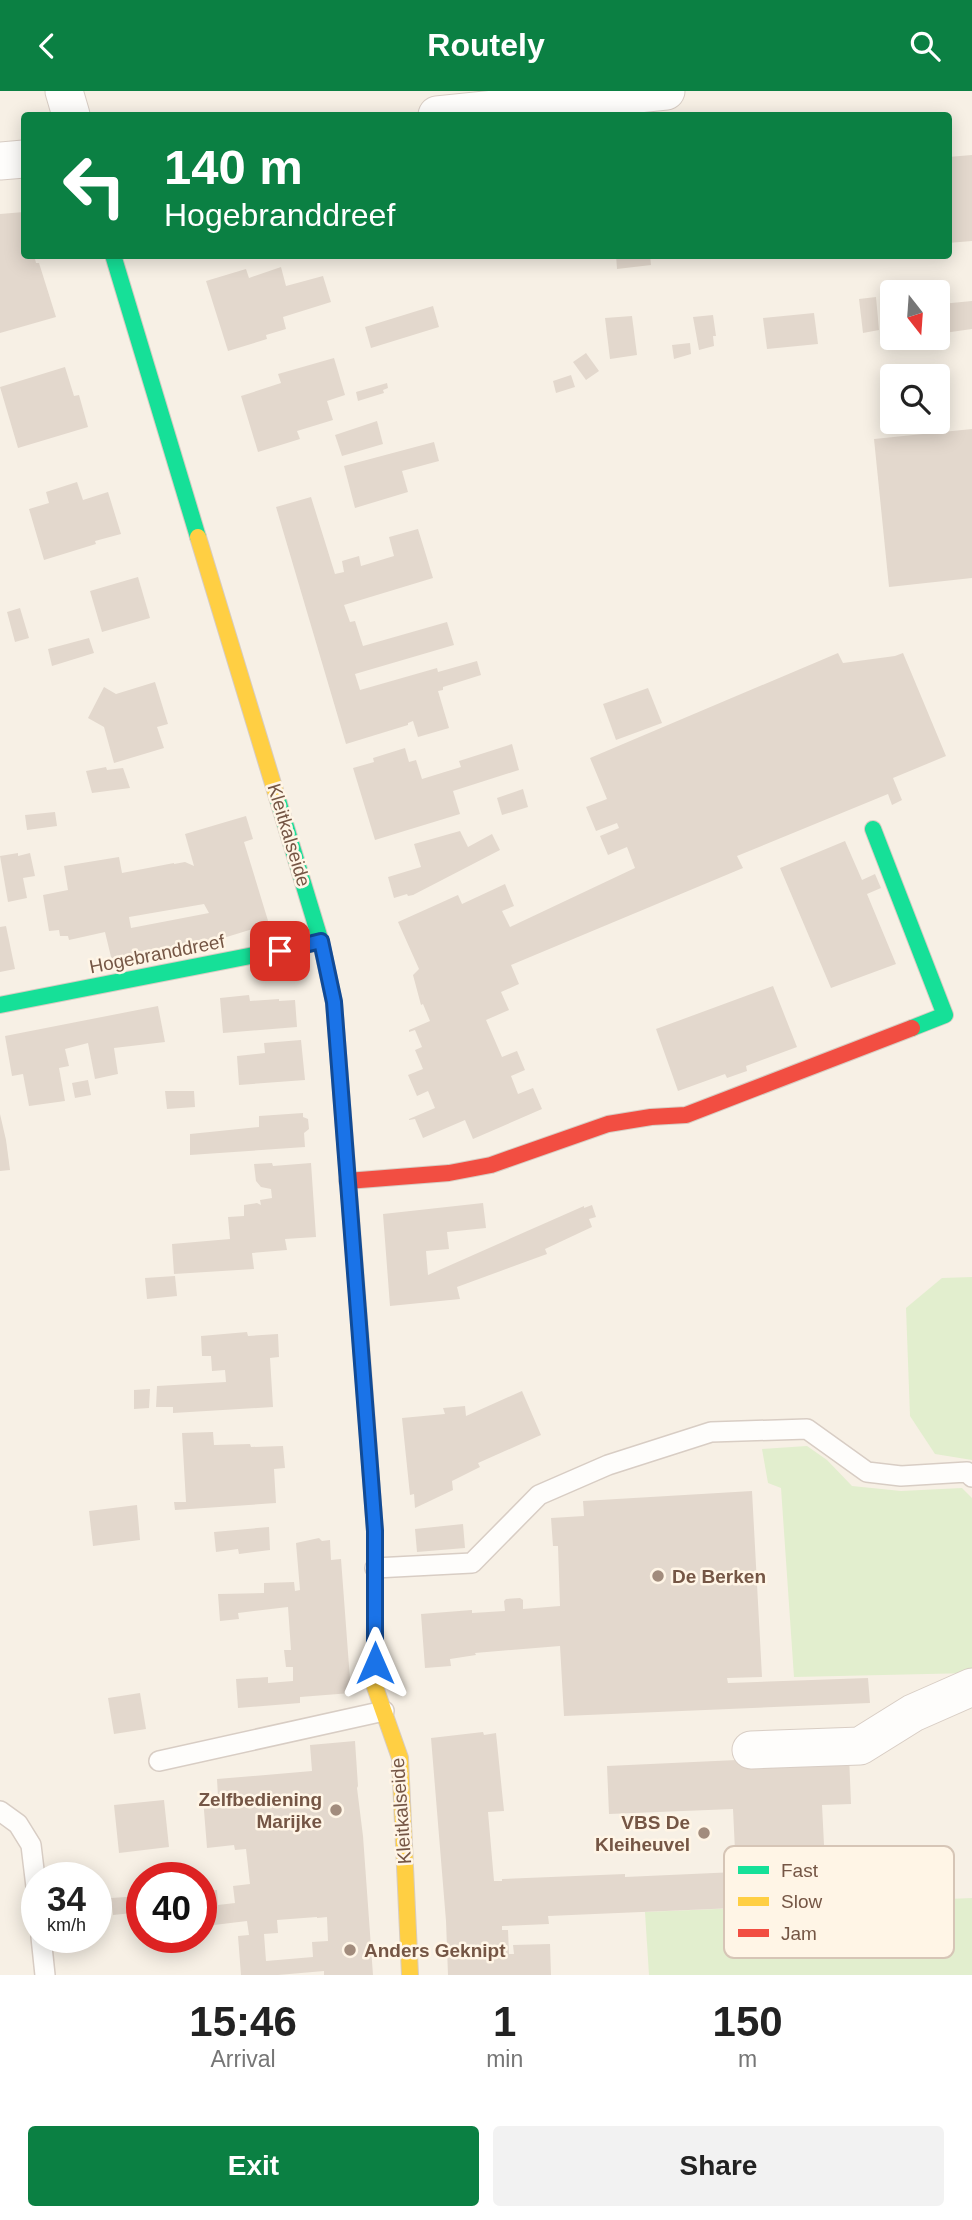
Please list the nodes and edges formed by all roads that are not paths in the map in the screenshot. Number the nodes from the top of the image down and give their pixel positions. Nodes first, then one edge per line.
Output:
1 (64, 91) edge
2 (666, 91) edge
3 (71, 112) edge
4 (466, 112) edge
5 (21, 159) edge
6 (0, 161) edge
7 (114, 259) edge
8 (873, 829) dead end
9 (321, 941) junction
10 (0, 1005) edge
11 (347, 1181) junction
12 (972, 1477) edge
13 (375, 1568) junction
14 (972, 1687) edge
15 (384, 1711) junction
16 (751, 1750) dead end
17 (159, 1761) dead end
18 (0, 1811) edge
19 (33, 1862) edge
20 (43, 1953) edge
21 (45, 1975) edge
22 (410, 1975) edge

1 - 3 street
2 - 4 street
5 - 6 street
7 - 9 street, Kleitkalseide
8 - 11 street
9 - 10 street, Hogebranddreef
9 - 11 street, Kleitkalseide
11 - 13 street, Kleitkalseide
12 - 13 lane
13 - 15 street, Kleitkalseide
14 - 16 street
15 - 17 lane
15 - 22 street, Kleitkalseide
18 - 19 lane
20 - 21 lane

